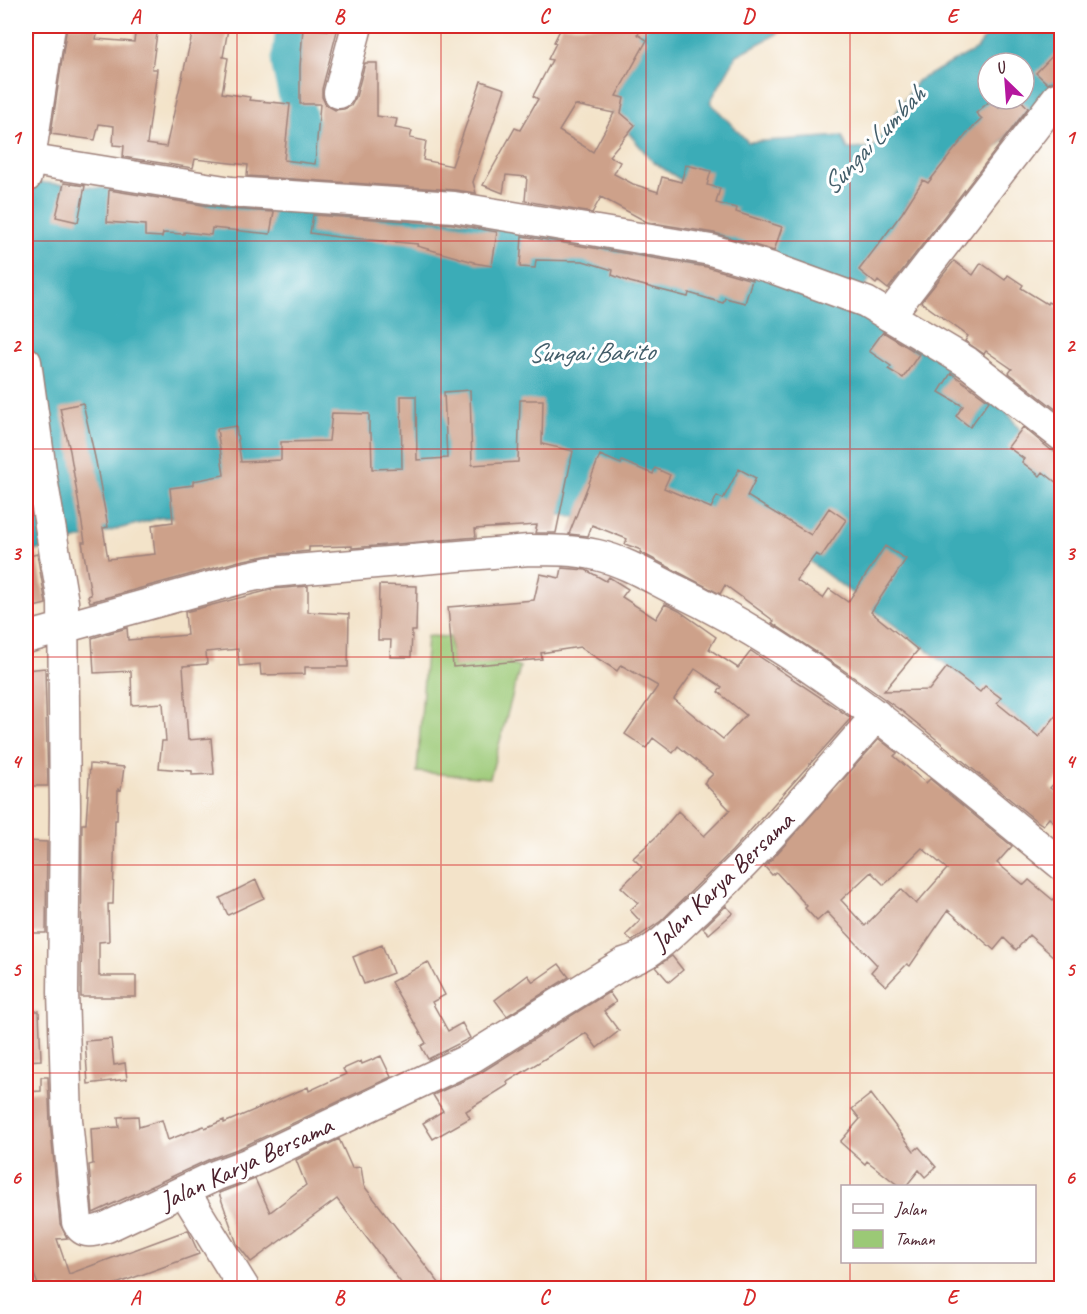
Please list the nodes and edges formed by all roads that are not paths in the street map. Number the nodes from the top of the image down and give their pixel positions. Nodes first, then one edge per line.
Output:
1 (50, 26) edge
2 (357, 26) edge
3 (339, 93) dead end
4 (1057, 98) dead end
5 (27, 166) edge
6 (877, 309) junction
7 (26, 362) edge
8 (1062, 436) edge
9 (63, 614) junction
10 (26, 638) edge
11 (877, 715) junction
12 (1062, 865) edge
13 (184, 1191) junction
14 (244, 1288) edge

1 - 5 street
2 - 3 street
4 - 6 street
5 - 6 street
6 - 8 street
7 - 9 street
9 - 10 street
9 - 11 street
9 - 13 street, Jalan Karya Bersama
11 - 12 street
11 - 13 street, Jalan Karya Bersama
13 - 14 street

